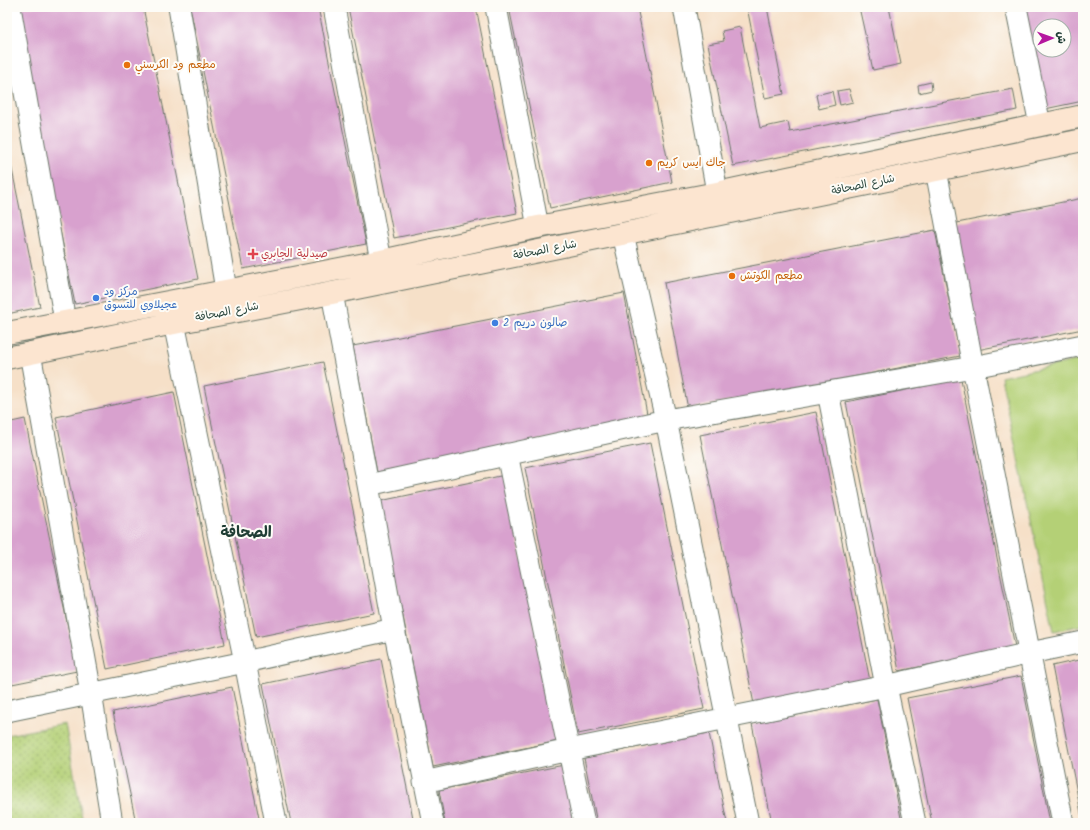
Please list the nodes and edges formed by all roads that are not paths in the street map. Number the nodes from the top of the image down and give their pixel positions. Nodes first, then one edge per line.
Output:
1 (10, 7) edge
2 (180, 7) edge
3 (334, 7) edge
4 (496, 7) edge
5 (684, 7) edge
6 (1016, 7) edge
7 (1083, 116) edge
8 (1040, 124) junction
9 (1083, 140) edge
10 (936, 170) junction
11 (717, 193) junction
12 (720, 214) junction
13 (538, 227) junction
14 (623, 234) junction
15 (382, 261) junction
16 (226, 290) junction
17 (332, 293) junction
18 (65, 321) junction
19 (174, 323) junction
20 (7, 332) edge
21 (1083, 345) edge
22 (30, 353) junction
23 (7, 358) edge
24 (973, 367) junction
25 (828, 392) junction
26 (666, 420) junction
27 (508, 454) junction
28 (368, 485) junction
29 (394, 629) junction
30 (1083, 642) edge
31 (1030, 653) junction
32 (245, 662) junction
33 (886, 686) junction
34 (92, 693) junction
35 (7, 711) edge
36 (727, 717) junction
37 (569, 750) junction
38 (424, 782) junction
39 (112, 823) edge
40 (276, 823) edge
41 (433, 823) edge
42 (584, 823) edge
43 (748, 823) edge
44 (915, 823) edge
45 (1063, 823) edge

1 - 18 street
2 - 16 street
3 - 15 street
4 - 13 street
5 - 11 street
6 - 8 street
7 - 8 main road, شارع الصحافة
8 - 11 main road, شارع الصحافة
9 - 10 main road, شارع الصحافة
10 - 12 main road, شارع الصحافة
10 - 24 street
11 - 12 street
11 - 13 main road, شارع الصحافة
12 - 14 main road, شارع الصحافة
13 - 15 main road, شارع الصحافة
14 - 17 main road, شارع الصحافة
14 - 26 street
15 - 16 main road, شارع الصحافة
16 - 18 main road, شارع الصحافة
17 - 19 main road, شارع الصحافة
17 - 28 street
18 - 20 main road, شارع الصحافة
19 - 22 main road, شارع الصحافة
19 - 32 street
21 - 24 street
22 - 23 main road, شارع الصحافة
22 - 34 street
24 - 25 street
24 - 31 street
25 - 26 street
25 - 33 street
26 - 27 street
26 - 36 street
27 - 28 street
27 - 37 street
28 - 29 street
29 - 32 street
29 - 38 street
30 - 31 street
31 - 33 street
31 - 45 street
32 - 34 street
32 - 40 street
33 - 36 street
33 - 44 street
34 - 35 street
34 - 39 street
36 - 37 street
36 - 43 street
37 - 38 street
37 - 42 street
38 - 41 street

